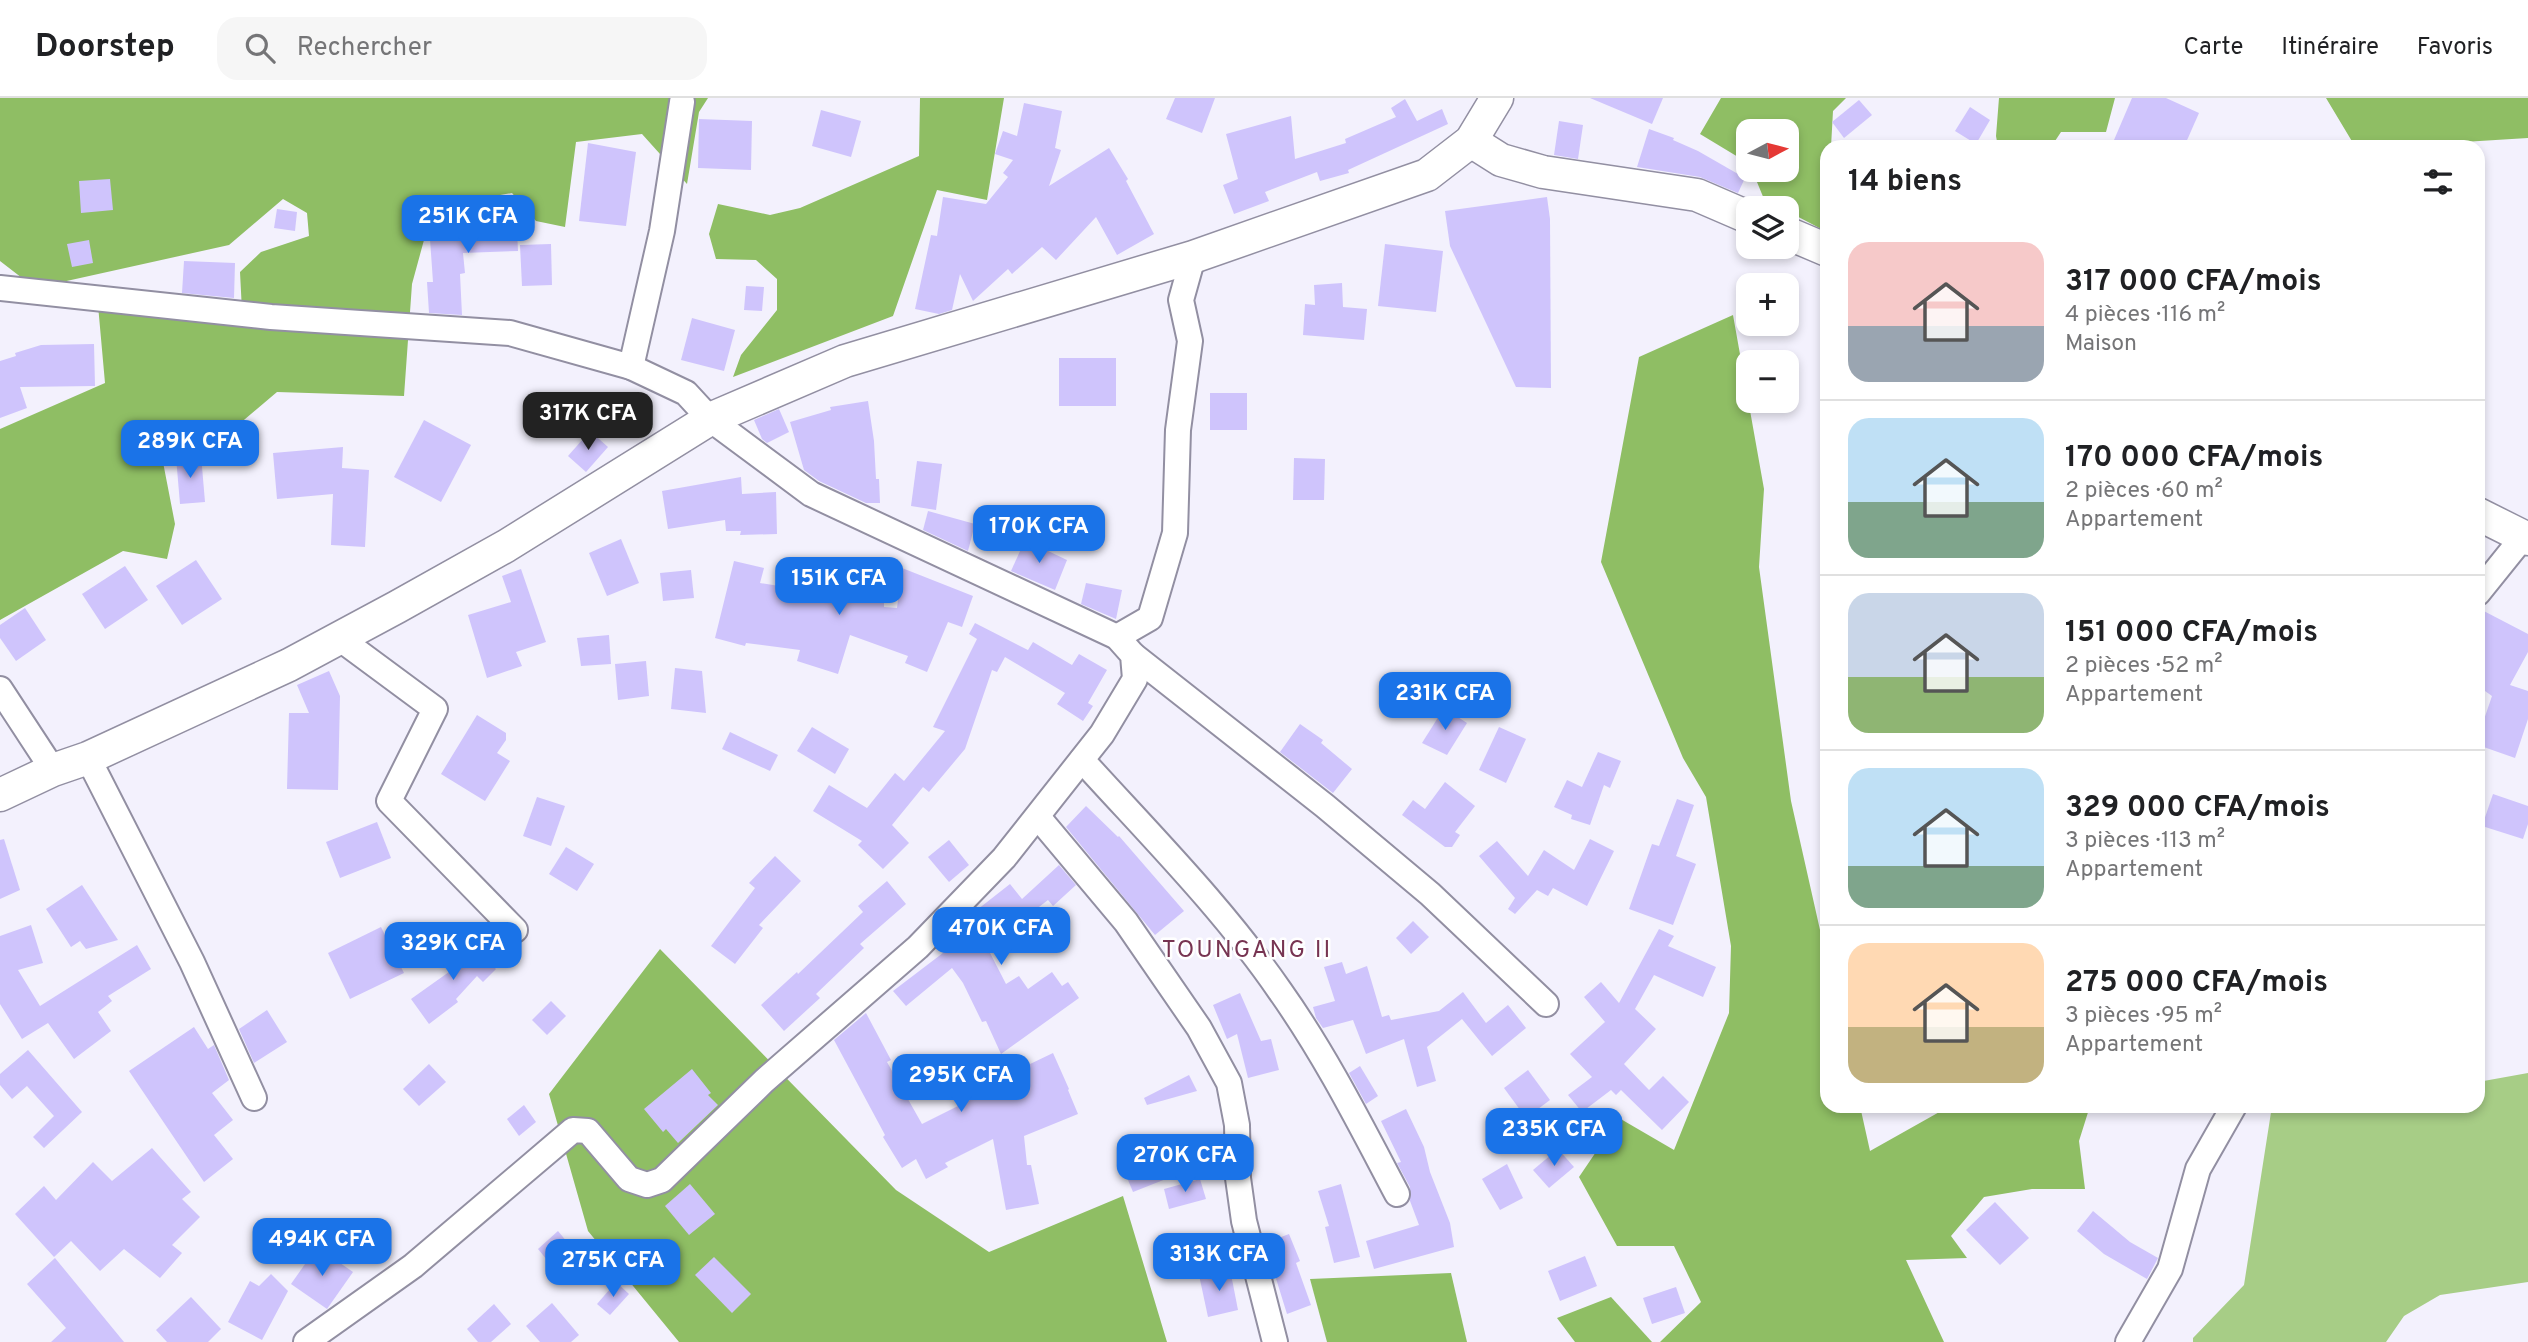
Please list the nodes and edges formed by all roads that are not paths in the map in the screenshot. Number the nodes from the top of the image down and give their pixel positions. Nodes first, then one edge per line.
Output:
1 (1497, 98) edge
2 (682, 102) dead end
3 (1471, 141) junction
4 (1736, 212) edge
5 (1799, 238) edge
6 (1820, 247) edge
7 (1193, 257) junction
8 (0, 288) edge
9 (631, 367) junction
10 (710, 419) junction
11 (2485, 518) edge
12 (2525, 538) edge
13 (2485, 585) edge
14 (339, 638) junction
15 (1125, 646) junction
16 (0, 689) edge
17 (88, 758) junction
18 (1082, 760) junction
19 (53, 770) junction
20 (0, 795) edge
21 (1038, 817) junction
22 (515, 930) dead end
23 (1546, 1004) dead end
24 (254, 1098) dead end
25 (2230, 1113) edge
26 (1397, 1194) dead end
27 (306, 1342) edge
28 (1275, 1342) edge
29 (2128, 1342) edge

1 - 3 street
2 - 9 street
3 - 4 street
3 - 7 street
5 - 6 street
7 - 10 street
7 - 15 street
8 - 9 street
9 - 10 street
10 - 14 street
10 - 15 street
11 - 12 street
12 - 13 street
14 - 17 street
14 - 22 street
15 - 18 street
15 - 23 street
16 - 19 street
17 - 19 street
17 - 24 street
18 - 21 street
18 - 26 street
19 - 20 street
21 - 27 street
21 - 28 street
25 - 29 street

